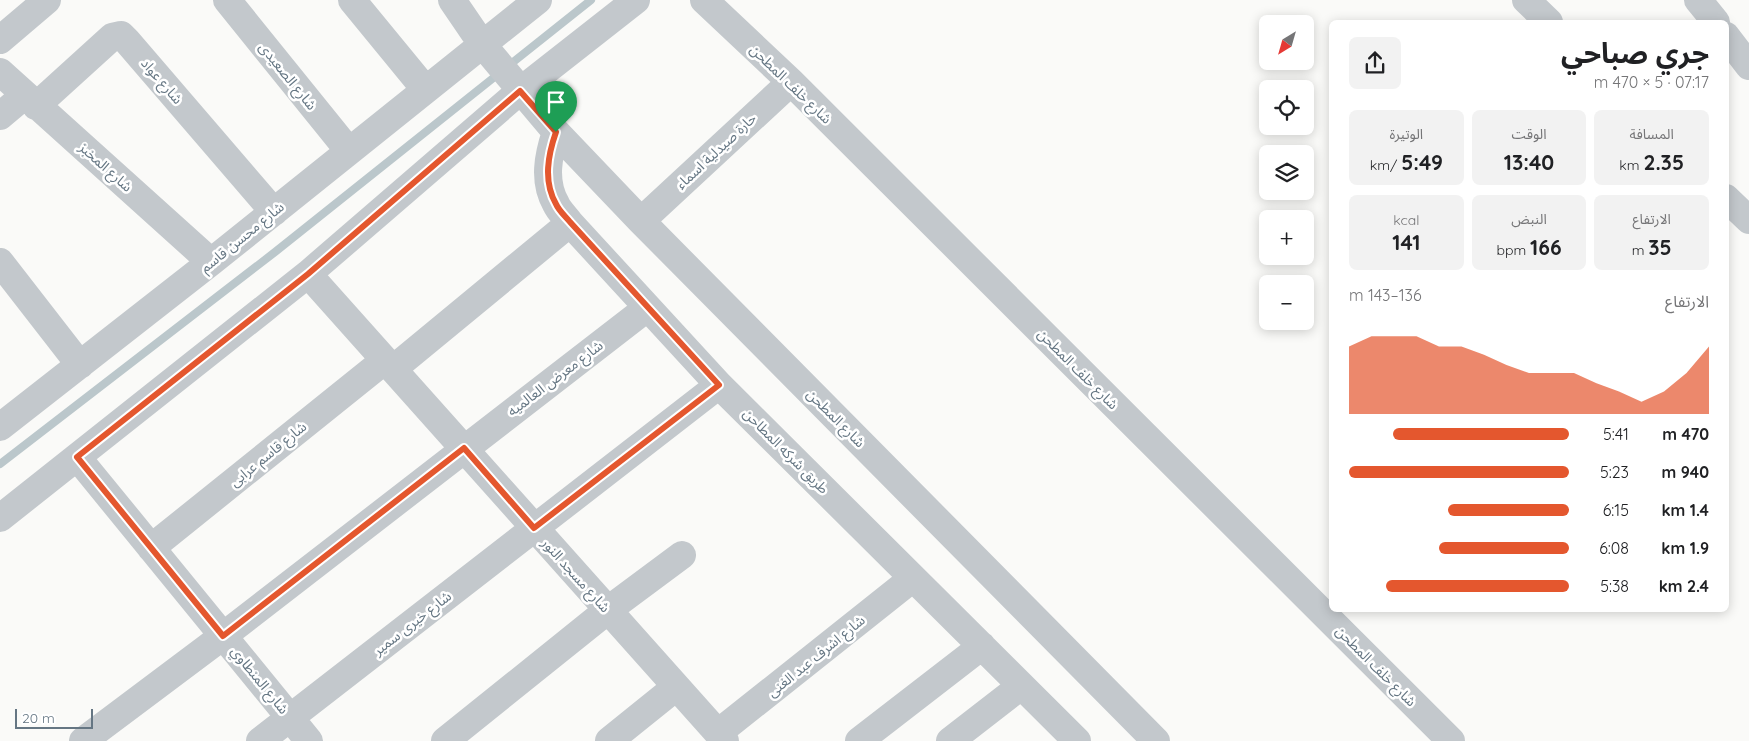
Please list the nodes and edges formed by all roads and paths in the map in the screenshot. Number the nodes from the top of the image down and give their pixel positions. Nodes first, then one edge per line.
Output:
1 (47, 0) edge
2 (226, 0) edge
3 (352, 0) edge
4 (452, 0) edge
5 (538, 0) edge
6 (636, 0) edge
7 (704, 0) edge
8 (1526, 0) edge
9 (1698, 0) edge
10 (1547, 20) edge
11 (1714, 20) edge
12 (0, 40) edge
13 (1729, 40) edge
14 (482, 44) junction
15 (1749, 66) edge
16 (0, 72) edge
17 (791, 82) junction
18 (425, 89) junction
19 (520, 91) junction
20 (31, 100) junction
21 (0, 116) edge
22 (556, 132) junction
23 (349, 151) junction
24 (1729, 201) edge
25 (274, 212) junction
26 (1749, 220) edge
27 (641, 221) junction
28 (570, 222) junction
29 (212, 262) junction
30 (1, 266) edge
31 (308, 274) junction
32 (647, 308) junction
33 (389, 364) junction
34 (80, 365) junction
35 (719, 385) junction
36 (0, 428) edge
37 (464, 448) junction
38 (77, 457) junction
39 (0, 518) edge
40 (534, 528) junction
41 (151, 548) junction
42 (682, 555) dead end
43 (913, 578) junction
44 (608, 610) junction
45 (223, 636) junction
46 (982, 646) junction
47 (1021, 686) junction
48 (676, 687) junction
49 (290, 718) junction
50 (722, 737) edge
51 (83, 741) edge
52 (260, 741) edge
53 (309, 741) edge
54 (445, 741) edge
55 (609, 741) edge
56 (859, 741) edge
57 (950, 741) edge
58 (1077, 741) edge
59 (1156, 741) edge
60 (1451, 741) edge

1 - 12 street
2 - 23 street, شارع الصعيدى
3 - 18 street
4 - 14 street, شارع المطحن
5 - 14 street, شارع محسن قاسم
6 - 19 street
7 - 17 street, شارع خلف المطحن
8 - 10 street
9 - 11 street
13 - 15 street
14 - 18 street, شارع محسن قاسم
14 - 19 street, شارع المطحن
16 - 20 street, شارع المخبز
17 - 27 street, حارة صيدلية اسماء
17 - 60 street, شارع خلف المطحن
18 - 23 street, شارع محسن قاسم
19 - 22 street, شارع المطحن
19 - 31 street
20 - 21 street
20 - 25 street, شارع عواد
20 - 29 street, شارع المخبز
22 - 27 street, شارع المطحن
22 - 28 street, طريق شركه المطاحن
23 - 25 street, شارع محسن قاسم
24 - 26 street
25 - 29 street, شارع محسن قاسم
27 - 59 street, شارع المطحن
28 - 32 street, طريق شركه المطاحن
28 - 33 street, شارع قاسم عرابى
29 - 34 street, شارع محسن قاسم
30 - 34 street
31 - 33 street, شارع مسجد النور
31 - 38 street
32 - 35 street, طريق شركه المطاحن
32 - 37 street, شارع معرض العالميه
33 - 37 street, شارع مسجد النور
33 - 41 street, شارع قاسم عرابى
34 - 36 street, شارع محسن قاسم
35 - 40 street, شارع خيرى سمير
35 - 43 street, طريق شركه المطاحن
37 - 40 street, شارع مسجد النور
37 - 45 street, شارع معرض العالميه
38 - 39 street
38 - 41 street, شارع المنطاوي
40 - 44 street, شارع مسجد النور
40 - 49 street, شارع خيرى سمير
41 - 45 street, شارع المنطاوي
42 - 44 street
43 - 46 street, طريق شركه المطاحن
43 - 50 street, شارع اشرف عبد الغنى
44 - 48 street, شارع مسجد النور
44 - 54 street
45 - 49 street, شارع المنطاوي
45 - 51 street, شارع معرض العالميه
46 - 47 street, طريق شركه المطاحن
46 - 56 street
47 - 57 street
47 - 58 street, طريق شركه المطاحن
48 - 50 street, شارع مسجد النور
48 - 55 street
49 - 52 street, شارع خيرى سمير
49 - 53 street, شارع المنطاوي

